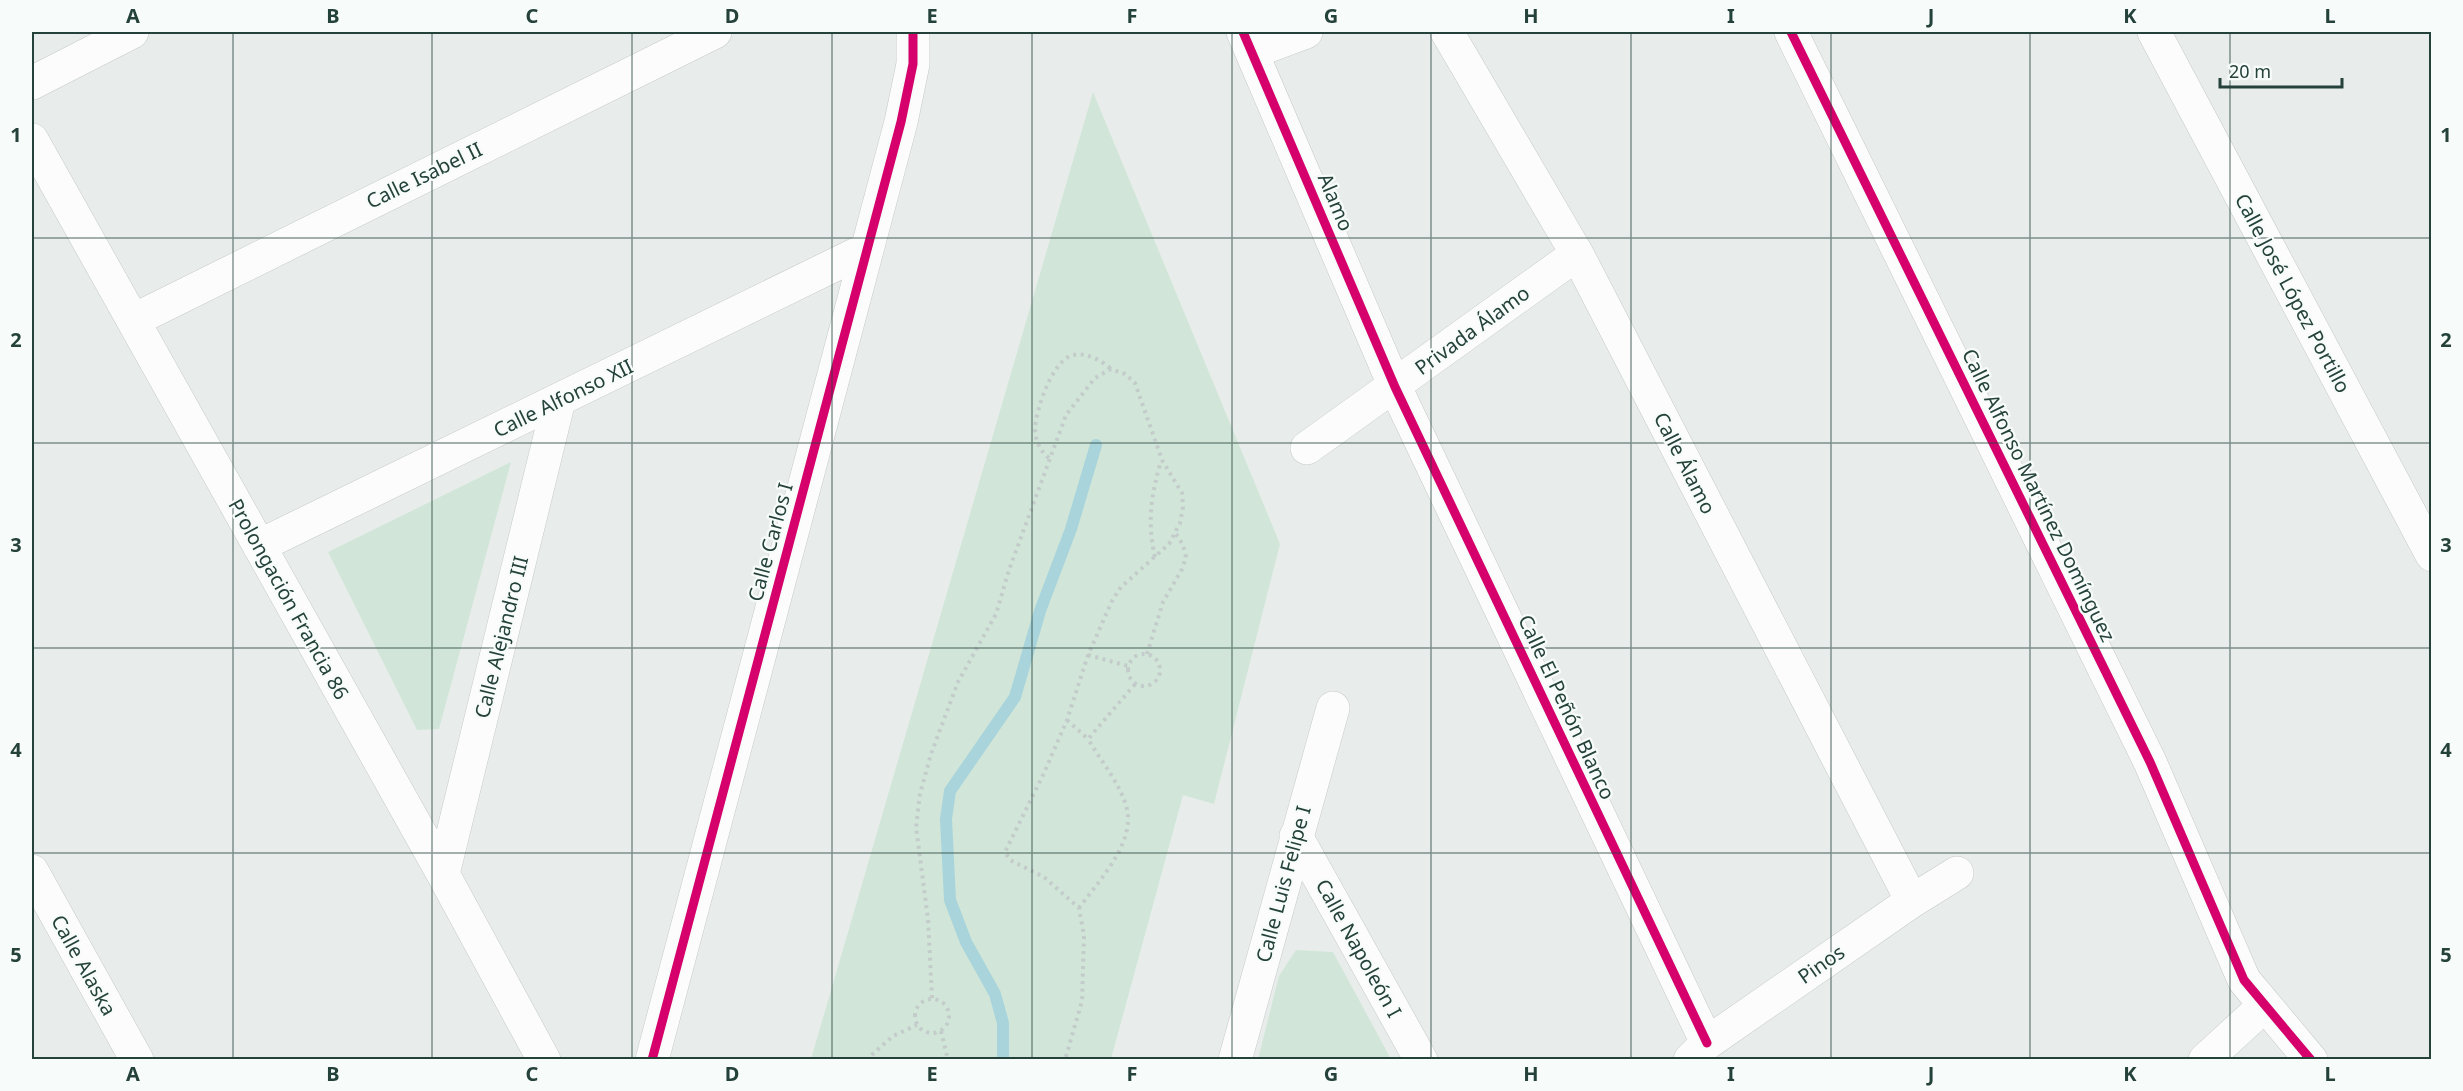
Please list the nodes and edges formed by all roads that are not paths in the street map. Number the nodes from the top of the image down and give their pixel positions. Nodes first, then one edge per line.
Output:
1 (132, 32) edge
2 (715, 32) edge
3 (913, 32) edge
4 (1306, 32) edge
5 (1447, 32) edge
6 (1791, 32) edge
7 (2154, 32) edge
8 (1248, 42) edge
9 (32, 83) edge
10 (32, 140) edge
11 (867, 249) junction
12 (1577, 254) junction
13 (134, 320) junction
14 (1395, 387) junction
15 (559, 400) junction
16 (1307, 448) dead end
17 (259, 546) junction
18 (2432, 555) edge
19 (1333, 708) dead end
20 (1296, 836) junction
21 (32, 871) edge
22 (1957, 873) dead end
23 (443, 874) junction
24 (1912, 901) junction
25 (2264, 1006) junction
26 (1699, 1051) edge
27 (137, 1059) edge
28 (544, 1059) edge
29 (652, 1059) edge
30 (1235, 1059) edge
31 (1421, 1059) edge
32 (2205, 1059) edge
33 (2311, 1059) edge

1 - 9 street
2 - 13 street, Calle Isabel II
3 - 11 street, Calle Carlos I
4 - 8 street
5 - 12 street, Calle Álamo
6 - 25 street, Calle Alfonso Martínez Domínguez
7 - 18 street, Calle José López Portillo
8 - 14 street, Alamo
10 - 13 street, Prolongación Francia 86
11 - 15 street, Calle Alfonso XII
11 - 29 street, Calle Carlos I
12 - 14 street, Privada Álamo
12 - 24 street, Calle Álamo
13 - 17 street, Prolongación Francia 86
14 - 16 street, Privada Álamo
14 - 26 street, Calle El Peñón Blanco
15 - 17 street, Calle Alfonso XII
15 - 23 street, Calle Alejandro III
17 - 23 street, Prolongación Francia 86
19 - 20 street, Calle Luis Felipe I
20 - 30 street, Calle Luis Felipe I
20 - 31 street, Calle Napoleón I
21 - 27 street, Calle Alaska
22 - 24 street, Pinos
23 - 28 street, Prolongación Francia 86
24 - 26 street, Pinos
25 - 32 street
25 - 33 street, Calle Alfonso Martínez Domínguez

